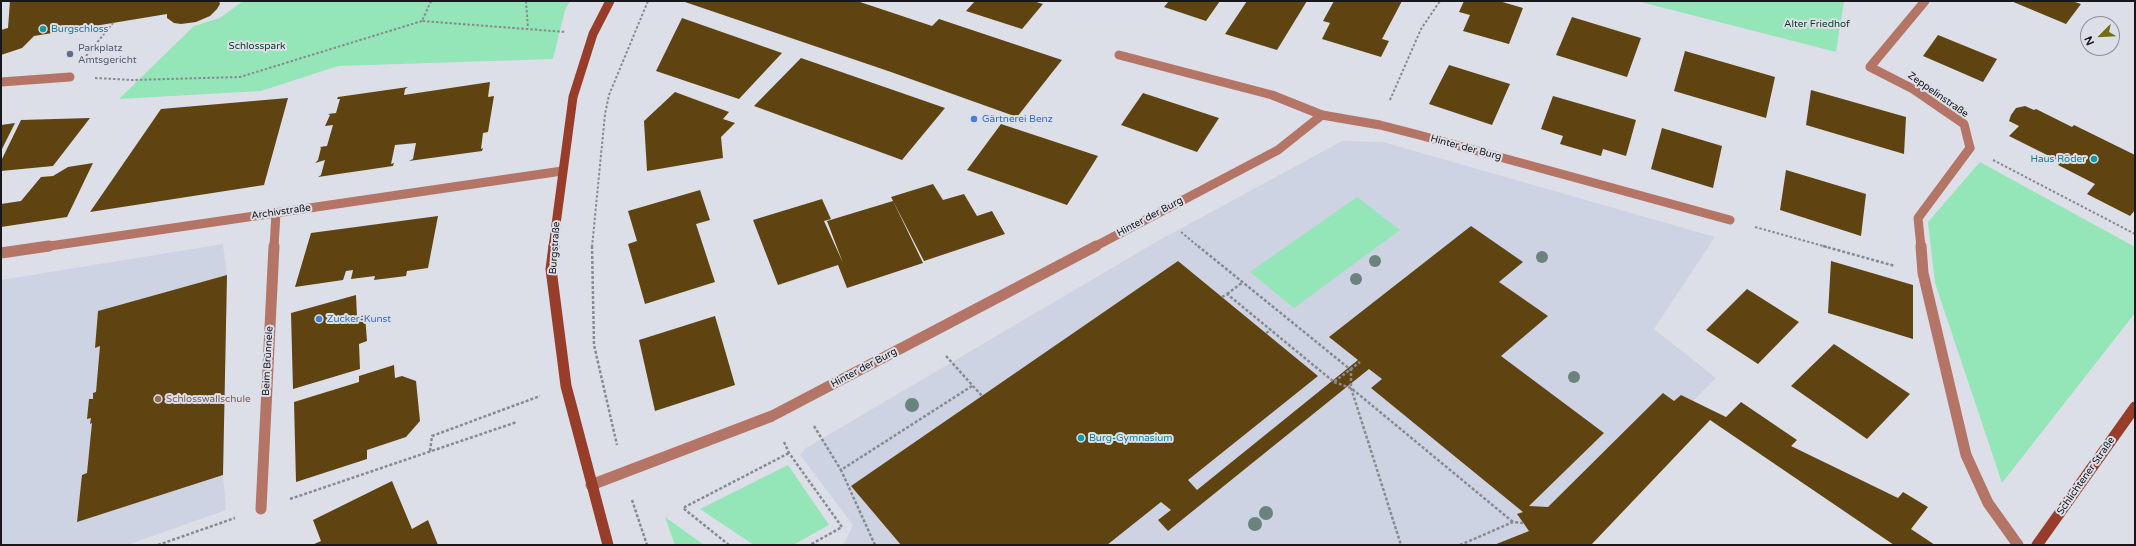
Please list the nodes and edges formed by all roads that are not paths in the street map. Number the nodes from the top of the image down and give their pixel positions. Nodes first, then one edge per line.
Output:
1 (610, 1) edge
2 (1925, 1) edge
3 (1119, 55) dead end
4 (70, 76) road end
5 (1, 82) edge
6 (1322, 115) junction
7 (562, 171) junction
8 (276, 213) junction
9 (1730, 220) road end
10 (1, 253) edge
11 (2135, 407) edge
12 (591, 485) junction
13 (261, 509) road end
14 (608, 545) edge
15 (2018, 545) edge
16 (2037, 545) edge

1 - 7 main road, Burgstraße
2 - 15 street, Zeppelinstraße
3 - 6 street
4 - 5 street
6 - 9 street, Hinter der Burg
6 - 12 street, Hinter der Burg
7 - 8 street, Archivstraße
7 - 12 main road, Burgstraße
8 - 10 street, Archivstraße
8 - 13 street, Beim Brünnele
11 - 16 main road, Schlichtener Straße
12 - 14 main road, Burgstraße

